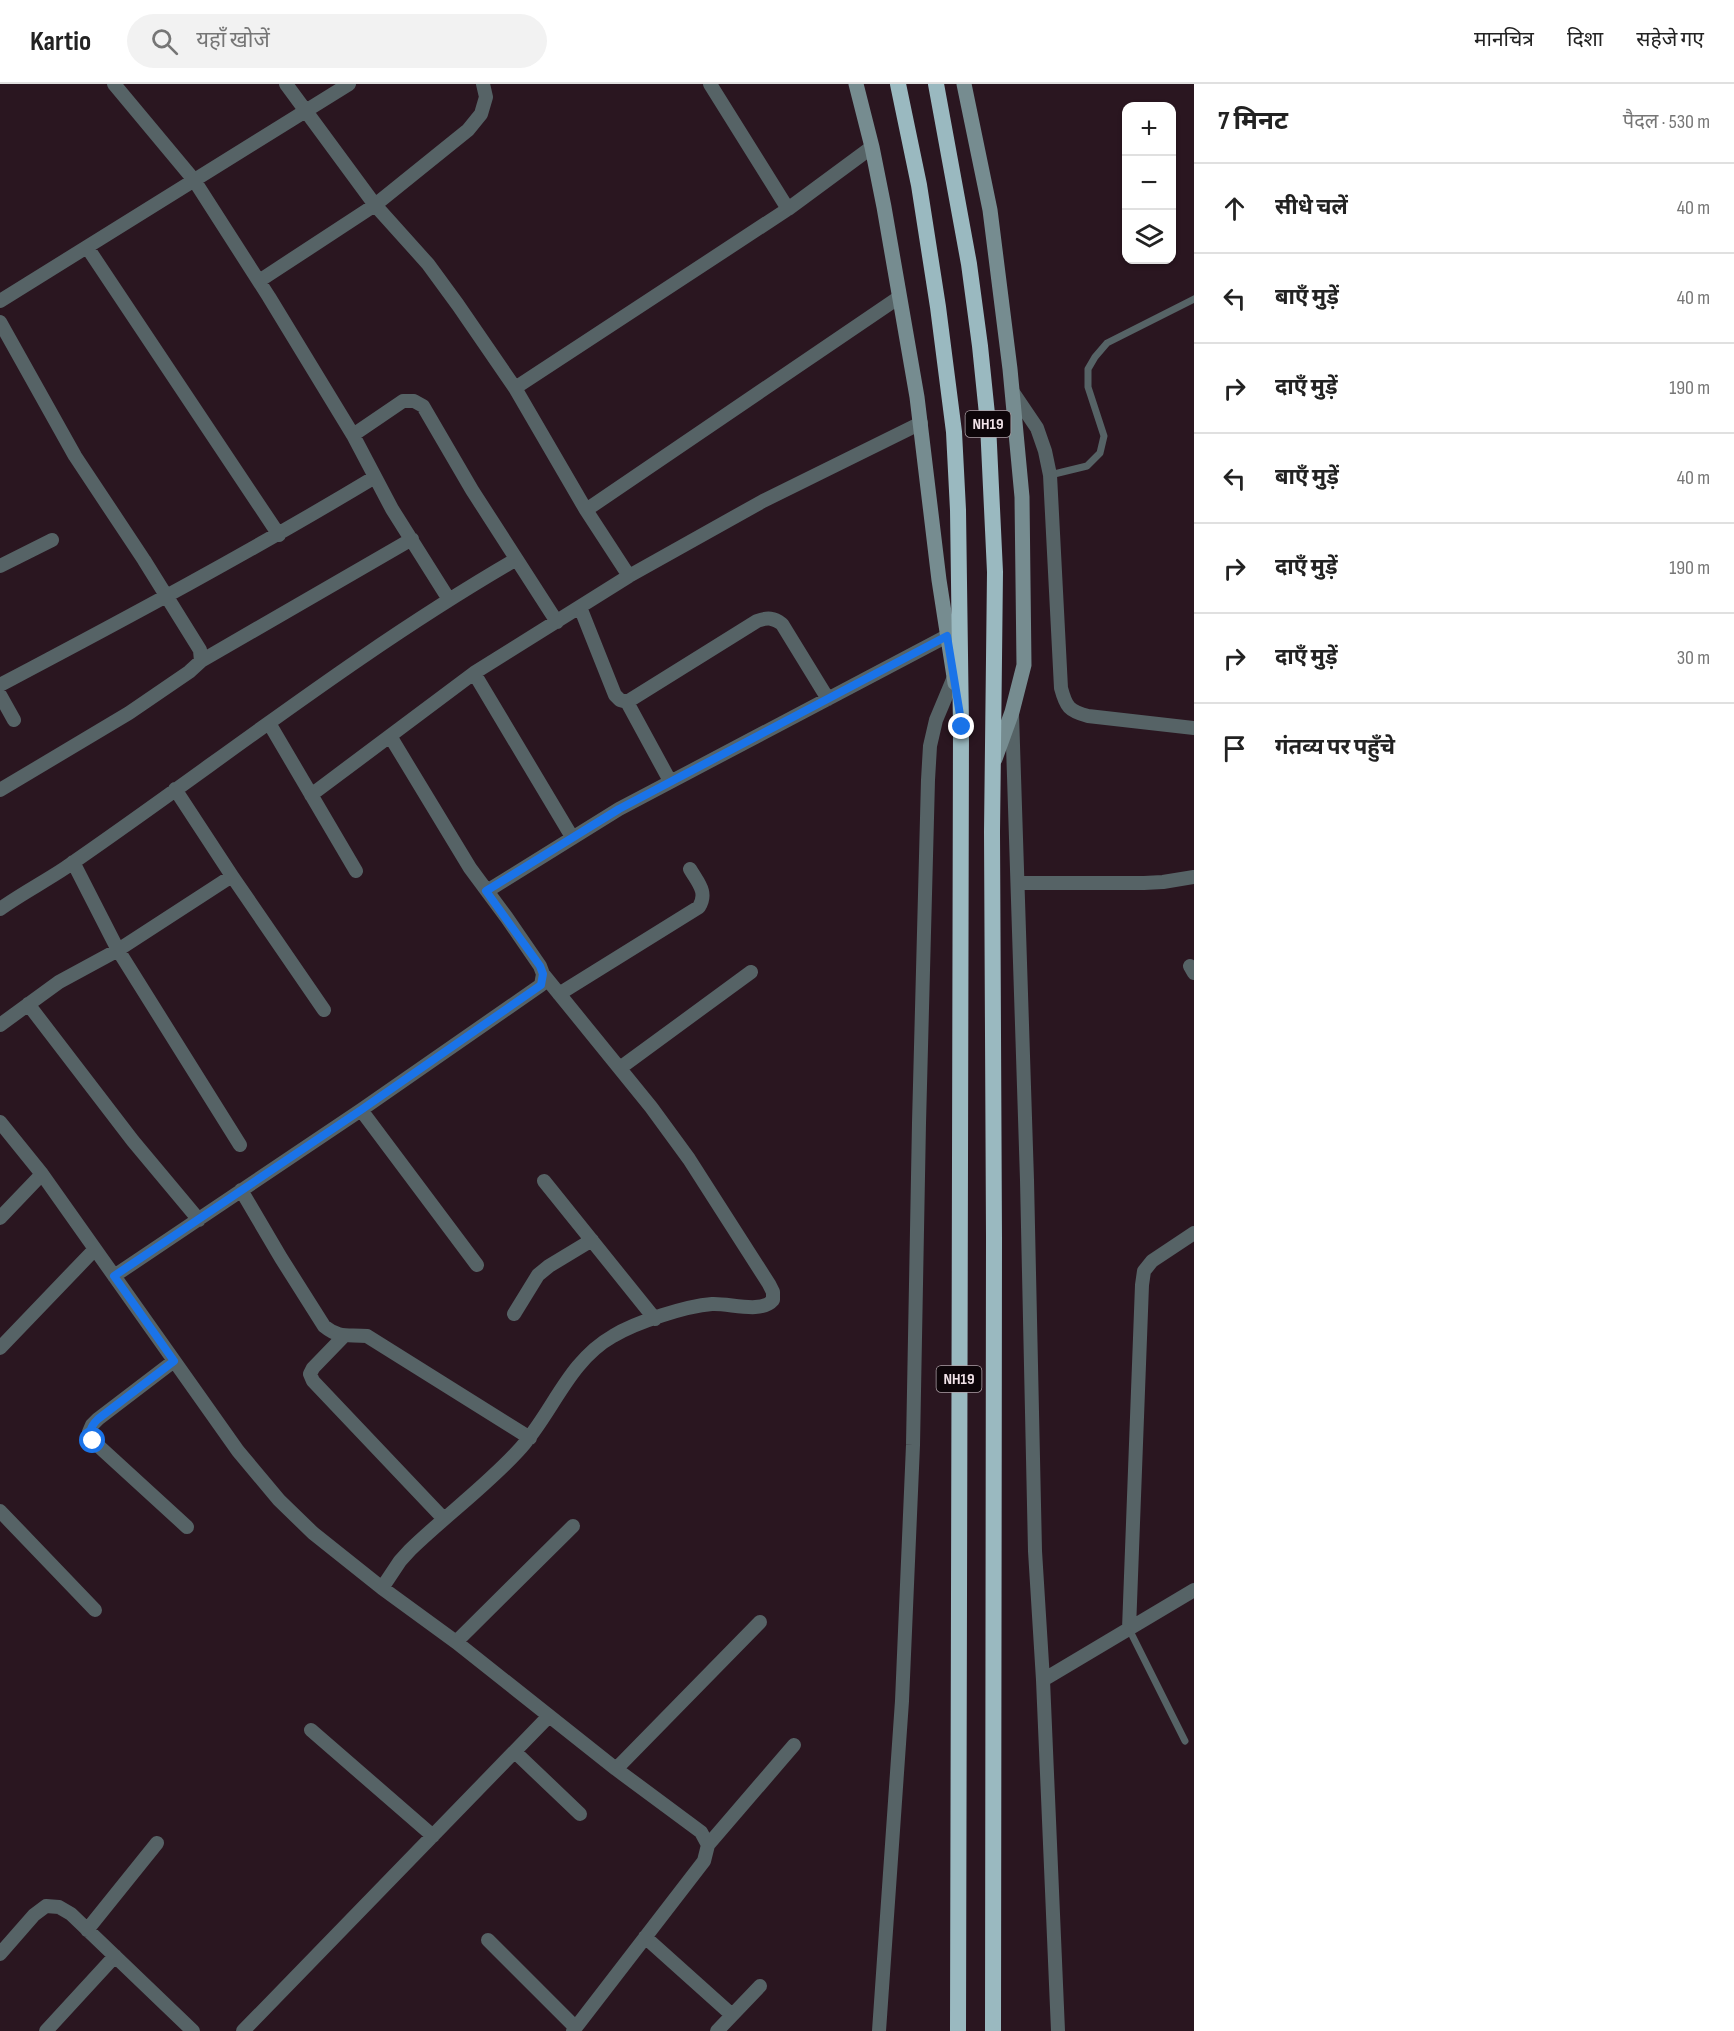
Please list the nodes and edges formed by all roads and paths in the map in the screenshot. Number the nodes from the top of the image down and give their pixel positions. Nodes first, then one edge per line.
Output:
1 (114, 84) edge
2 (286, 84) edge
3 (349, 84) edge
4 (483, 84) edge
5 (710, 84) edge
6 (856, 84) edge
7 (898, 84) edge
8 (936, 84) edge
9 (964, 84) edge
10 (305, 110) junction
11 (872, 147) junction
12 (194, 180) junction
13 (375, 205) junction
14 (788, 209) junction
15 (87, 246) junction
16 (259, 281) junction
17 (898, 298) junction
18 (1194, 299) edge
19 (0, 301) edge
20 (0, 322) edge
21 (515, 388) junction
22 (1012, 391) junction
23 (921, 423) junction
24 (353, 435) junction
25 (1050, 475) junction
26 (375, 477) junction
27 (586, 510) junction
28 (279, 535) junction
29 (412, 539) junction
30 (52, 540) dead end
31 (515, 560) junction
32 (0, 566) edge
33 (629, 576) junction
34 (166, 597) junction
35 (448, 598) junction
36 (580, 607) junction
37 (557, 622) junction
38 (947, 636) junction
39 (201, 661) junction
40 (474, 673) junction
41 (954, 677) junction
42 (0, 685) edge
43 (0, 695) edge
44 (828, 699) junction
45 (627, 702) junction
46 (1012, 712) junction
47 (14, 720) dead end
48 (269, 723) junction
49 (962, 727) junction
50 (1194, 728) edge
51 (390, 736) junction
52 (992, 768) junction
53 (670, 781) junction
54 (175, 789) junction
55 (0, 790) edge
56 (311, 795) junction
57 (572, 837) junction
58 (73, 862) junction
59 (690, 869) dead end
60 (356, 871) dead end
61 (232, 876) junction
62 (1194, 877) edge
63 (1018, 883) junction
64 (486, 891) junction
65 (0, 909) edge
66 (118, 950) junction
67 (751, 972) dead end
68 (543, 974) junction
69 (559, 994) junction
70 (28, 1004) junction
71 (324, 1010) dead end
72 (0, 1025) edge
73 (620, 1068) junction
74 (361, 1110) junction
75 (0, 1122) edge
76 (240, 1145) dead end
77 (42, 1174) junction
78 (544, 1180) dead end
79 (241, 1190) junction
80 (0, 1218) edge
81 (199, 1220) junction
82 (1194, 1233) edge
83 (592, 1240) junction
84 (95, 1250) junction
85 (477, 1265) dead end
86 (114, 1276) junction
87 (514, 1314) dead end
88 (655, 1319) junction
89 (344, 1336) junction
90 (0, 1348) edge
91 (174, 1361) junction
92 (530, 1437) junction
93 (0, 1511) edge
94 (443, 1518) junction
95 (573, 1526) dead end
96 (187, 1527) dead end
97 (382, 1588) junction
98 (1194, 1590) edge
99 (95, 1610) dead end
100 (760, 1622) dead end
101 (1130, 1629) junction
102 (456, 1641) junction
103 (1043, 1680) junction
104 (549, 1716) junction
105 (311, 1730) dead end
106 (1185, 1741) dead end
107 (794, 1745) dead end
108 (515, 1752) junction
109 (616, 1769) junction
110 (580, 1814) dead end
111 (433, 1836) junction
112 (157, 1843) dead end
113 (708, 1845) junction
114 (87, 1930) junction
115 (645, 1937) junction
116 (488, 1940) dead end
117 (0, 1954) edge
118 (115, 1956) junction
119 (760, 1986) dead end
120 (732, 2015) junction
121 (50, 2026) edge
122 (574, 2029) edge
123 (66, 2031) edge
124 (193, 2031) edge
125 (243, 2031) edge
126 (717, 2031) edge
127 (879, 2031) edge
128 (958, 2031) edge
129 (993, 2031) edge
130 (1058, 2031) edge

1 - 12 street
2 - 10 street
3 - 10 street
4 - 13 street
5 - 14 street
6 - 11 main road
7 - 49 highway, NH19
8 - 52 highway, NH19
9 - 22 main road
10 - 12 street
10 - 13 street
11 - 14 street
11 - 17 main road
12 - 15 street
12 - 16 street
13 - 16 street
13 - 21 street
14 - 21 street
15 - 19 street
15 - 28 street
16 - 24 street
17 - 23 main road
17 - 27 street
18 - 25 lane
20 - 34 street
21 - 27 street
22 - 25 street
22 - 46 main road
23 - 33 street
23 - 38 main road
24 - 26 street
24 - 31 street
25 - 50 street
26 - 28 street
26 - 29 street
27 - 33 street
28 - 34 street
29 - 35 street
29 - 39 street
30 - 32 street
31 - 35 street
31 - 37 street
33 - 36 street
34 - 39 street
34 - 42 street
35 - 48 street
36 - 37 street
36 - 45 street
37 - 40 street
38 - 41 main road
38 - 44 street
39 - 55 street
40 - 51 street
40 - 57 street
41 - 49 main road
41 - 127 street
43 - 47 street
44 - 45 street
44 - 53 street
45 - 53 street
46 - 52 main road
46 - 63 street
48 - 54 street
48 - 56 street
49 - 128 highway, NH19
51 - 56 street
51 - 64 street
52 - 129 highway, NH19
53 - 57 street
54 - 58 street
54 - 61 street
56 - 60 street
57 - 64 street
58 - 65 street
58 - 66 street
59 - 69 street
61 - 66 street
61 - 71 street
62 - 63 street
63 - 103 street
64 - 68 street
66 - 70 street
66 - 76 street
67 - 73 street
68 - 69 street
68 - 74 street
69 - 73 street
70 - 72 street
70 - 81 street
73 - 88 street
74 - 79 street
74 - 85 street
75 - 77 street
77 - 80 street
77 - 84 street
78 - 83 street
79 - 81 street
79 - 89 street
81 - 86 street
82 - 101 street
83 - 87 street
83 - 88 street
84 - 86 street
84 - 90 street
86 - 91 street
88 - 92 street
89 - 92 street
89 - 94 street
91 - 96 street
91 - 97 street
92 - 94 street
93 - 99 street
94 - 97 street
95 - 102 street
97 - 102 street
98 - 101 street
100 - 109 street
101 - 103 street
101 - 106 lane
102 - 104 street
103 - 130 street
104 - 108 street
104 - 109 street
105 - 111 street
107 - 113 street
108 - 110 street
108 - 111 street
109 - 113 street
111 - 125 street
112 - 114 street
113 - 115 street
114 - 117 street
114 - 118 street
115 - 120 street
115 - 122 street
116 - 122 street
118 - 121 street
118 - 124 street
119 - 120 street
120 - 126 street
121 - 123 street

